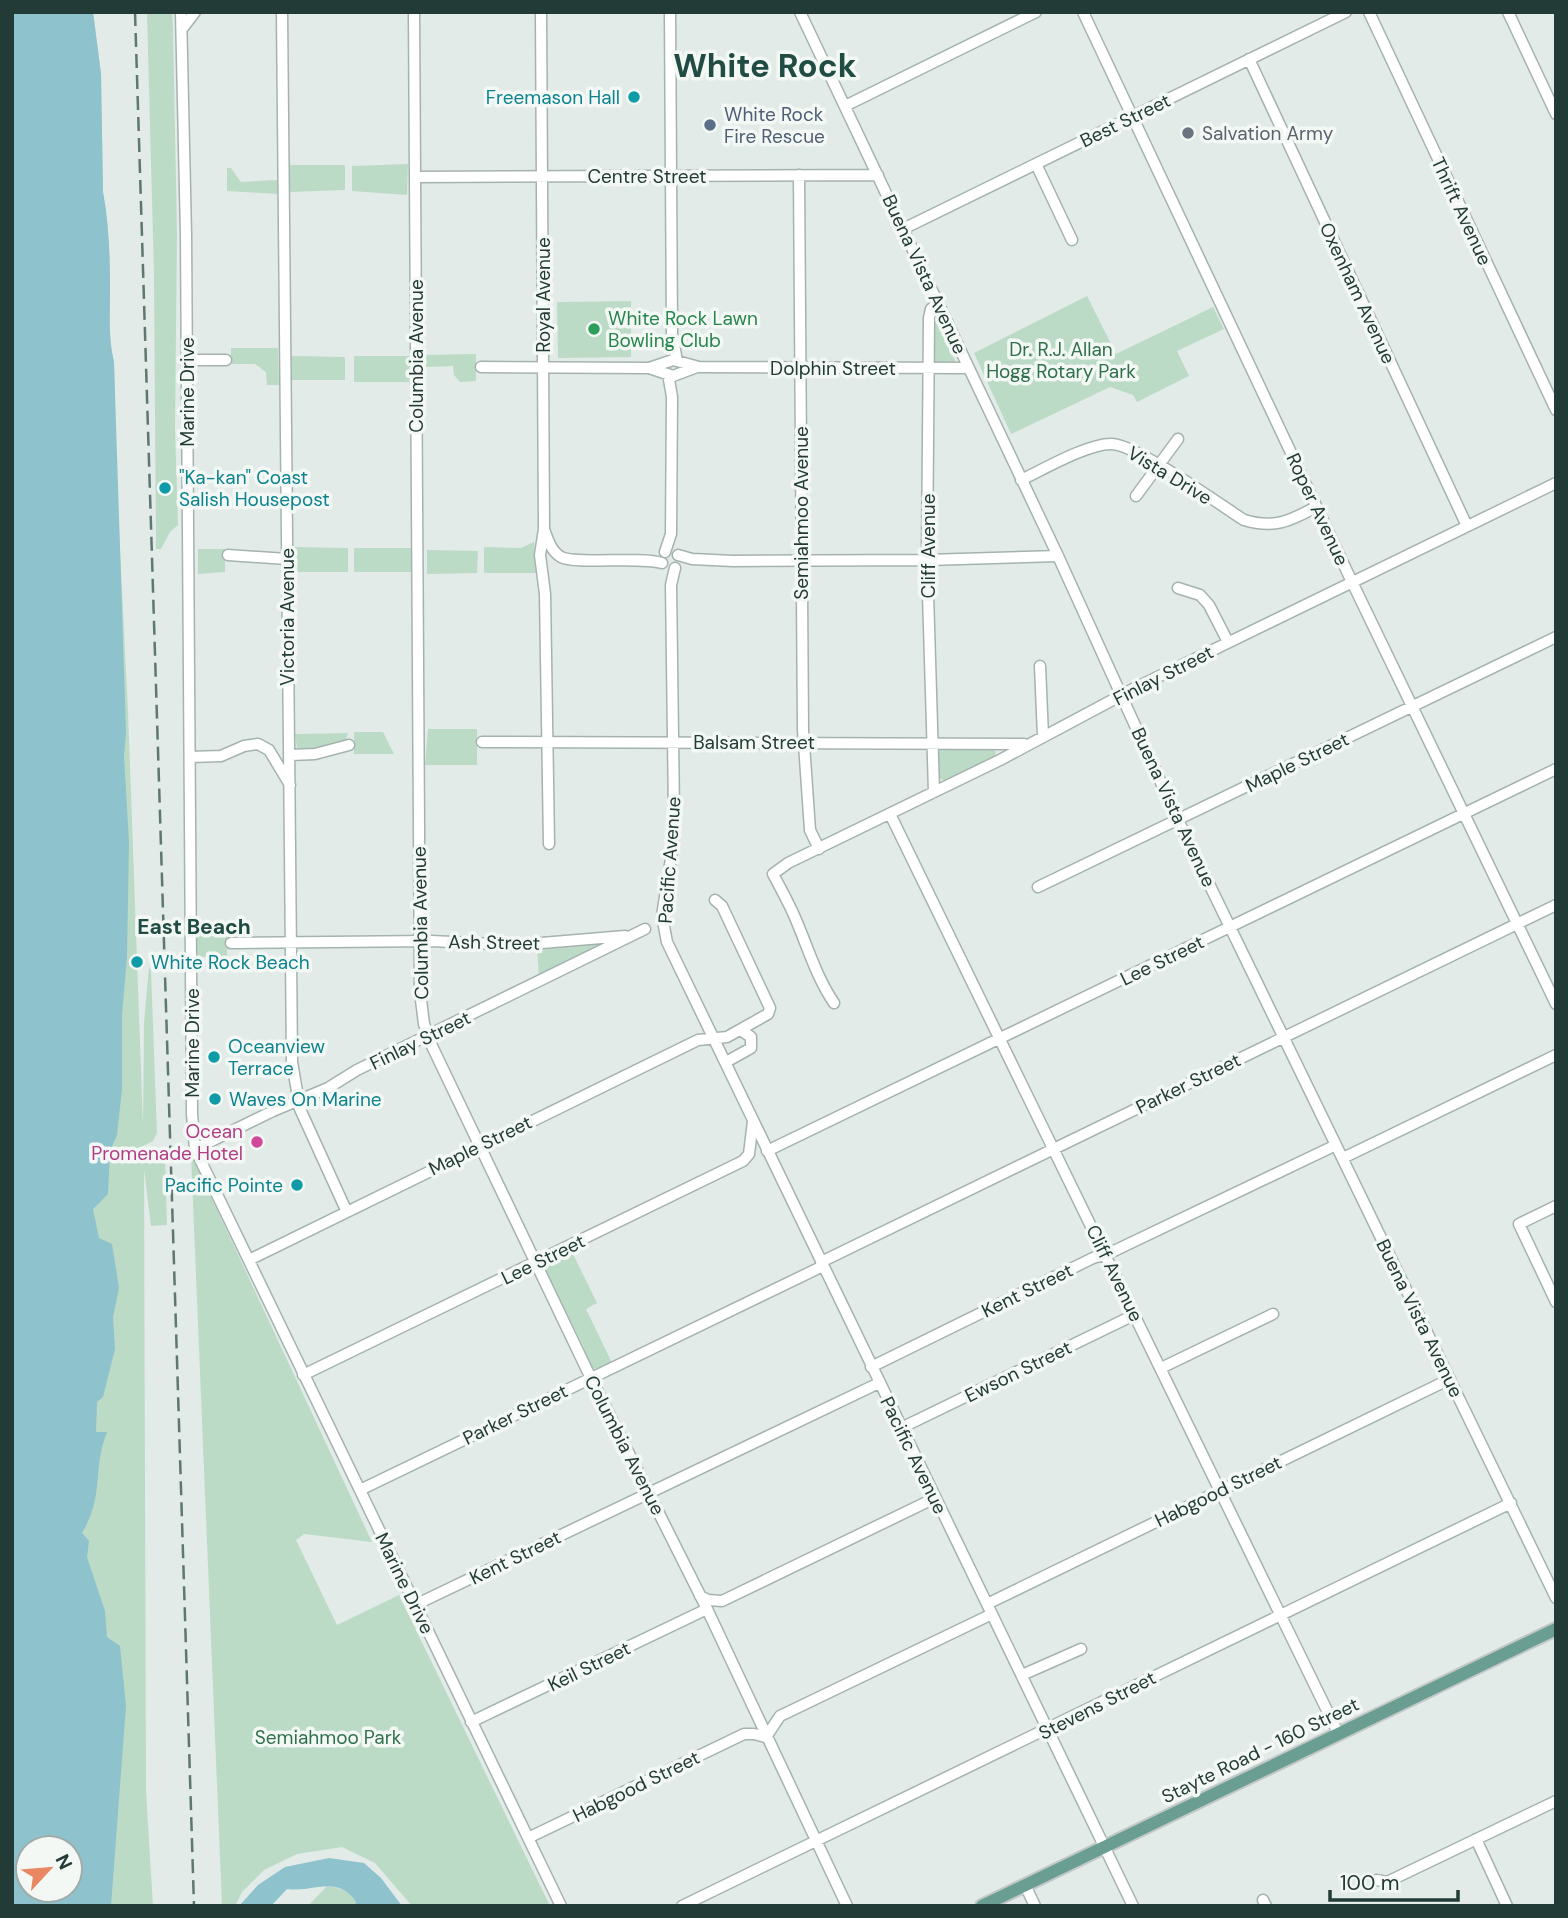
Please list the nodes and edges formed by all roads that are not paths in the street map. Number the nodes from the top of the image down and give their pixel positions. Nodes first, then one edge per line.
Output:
1 (181, 12) edge
2 (195, 12) edge
3 (282, 12) edge
4 (414, 12) edge
5 (541, 12) edge
6 (670, 12) edge
7 (800, 12) edge
8 (1035, 12) edge
9 (1083, 12) edge
10 (1346, 12) edge
11 (1369, 12) edge
12 (1508, 12) edge
13 (182, 29) junction
14 (1249, 59) junction
15 (845, 106) junction
16 (1556, 114) edge
17 (1133, 116) junction
18 (1036, 164) junction
19 (799, 175) junction
20 (878, 175) junction
21 (671, 176) junction
22 (416, 177) junction
23 (542, 177) junction
24 (903, 229) junction
25 (1072, 240) dead end
26 (938, 303) junction
27 (226, 359) dead end
28 (187, 360) junction
29 (481, 368) dead end
30 (543, 368) junction
31 (672, 368) junction
32 (800, 368) junction
33 (929, 368) junction
34 (969, 368) junction
35 (1556, 410) edge
36 (1178, 439) dead end
37 (1159, 465) junction
38 (1021, 480) junction
39 (1556, 483) edge
40 (1136, 496) dead end
41 (1316, 506) junction
42 (1468, 526) junction
43 (544, 528) junction
44 (228, 555) dead end
45 (1058, 556) junction
46 (287, 559) junction
47 (566, 559) junction
48 (670, 559) junction
49 (801, 560) junction
50 (927, 560) junction
51 (543, 577) junction
52 (1352, 582) junction
53 (1178, 588) dead end
54 (1556, 636) edge
55 (1228, 642) junction
56 (1040, 666) dead end
57 (1121, 695) junction
58 (1412, 706) junction
59 (1043, 736) junction
60 (482, 742) dead end
61 (549, 742) junction
62 (804, 742) junction
63 (933, 742) junction
64 (674, 743) junction
65 (1026, 744) junction
66 (349, 745) dead end
67 (290, 755) junction
68 (190, 757) junction
69 (1556, 769) edge
70 (290, 785) junction
71 (934, 792) junction
72 (1463, 813) junction
73 (890, 814) junction
74 (1178, 820) junction
75 (549, 844) dead end
76 (819, 849) junction
77 (1038, 887) dead end
78 (715, 901) dead end
79 (1556, 905) edge
80 (1517, 924) junction
81 (1231, 927) junction
82 (645, 929) dead end
83 (632, 936) junction
84 (419, 941) junction
85 (231, 943) dead end
86 (291, 943) junction
87 (834, 1003) dead end
88 (1556, 1004) edge
89 (742, 1031) junction
90 (428, 1036) junction
91 (1284, 1037) junction
92 (1001, 1038) junction
93 (714, 1039) junction
94 (1556, 1055) edge
95 (726, 1062) junction
96 (298, 1101) junction
97 (753, 1120) junction
98 (1336, 1145) junction
99 (478, 1146) junction
100 (195, 1149) junction
101 (1055, 1149) junction
102 (767, 1151) junction
103 (1343, 1158) junction
104 (1556, 1206) edge
105 (346, 1210) junction
106 (1105, 1254) junction
107 (249, 1259) junction
108 (534, 1262) junction
109 (822, 1264) junction
110 (1556, 1301) edge
111 (1273, 1314) dead end
112 (1134, 1315) junction
113 (871, 1367) junction
114 (1161, 1368) junction
115 (303, 1375) junction
116 (590, 1378) junction
117 (1450, 1379) junction
118 (879, 1383) junction
119 (901, 1428) junction
120 (1220, 1489) junction
121 (360, 1490) junction
122 (650, 1493) junction
123 (935, 1498) junction
124 (1511, 1503) junction
125 (700, 1596) junction
126 (1556, 1598) edge
127 (722, 1601) junction
128 (415, 1605) junction
129 (706, 1609) junction
130 (989, 1609) junction
131 (1280, 1615) junction
132 (712, 1621) junction
133 (1556, 1629) edge
134 (1081, 1649) dead end
135 (1022, 1675) junction
136 (756, 1713) junction
137 (780, 1716) junction
138 (471, 1722) junction
139 (1048, 1729) junction
140 (1338, 1733) junction
141 (744, 1734) junction
142 (766, 1737) junction
143 (1556, 1801) edge
144 (528, 1838) junction
145 (1476, 1839) junction
146 (816, 1841) junction
147 (1105, 1847) junction
148 (1377, 1880) dead end
149 (1025, 1885) junction
150 (561, 1906) edge
151 (682, 1906) edge
152 (847, 1906) edge
153 (982, 1906) edge
154 (1035, 1906) edge
155 (1133, 1906) edge
156 (1507, 1906) edge

1 - 13 street, Marine Drive
2 - 13 street
3 - 46 street, Victoria Avenue
4 - 22 street, Columbia Avenue
5 - 23 street, Royal Avenue
6 - 21 street, Pacific Avenue
7 - 15 street, Buena Vista Avenue
8 - 15 street
9 - 17 street, Roper Avenue
10 - 14 street, Best Street
11 - 35 street, Thrift Avenue
12 - 16 street
13 - 28 street, Marine Drive
14 - 17 street, Best Street
14 - 42 street, Oxenham Avenue
15 - 20 street, Buena Vista Avenue
17 - 18 street, Best Street
17 - 41 street, Roper Avenue
18 - 24 street, Best Street
18 - 25 street
19 - 20 street, Centre Street
19 - 21 street, Centre Street
19 - 32 street, Semiahmoo Avenue
20 - 24 street, Buena Vista Avenue
21 - 23 street, Centre Street
21 - 31 street, Pacific Avenue
22 - 23 street, Centre Street
22 - 84 street, Columbia Avenue
23 - 30 street, Royal Avenue
24 - 26 street, Buena Vista Avenue
26 - 33 street, Cliff Avenue
26 - 34 street, Buena Vista Avenue
27 - 28 street
28 - 68 street, Marine Drive
29 - 30 street
30 - 31 street
30 - 43 street, Royal Avenue
31 - 32 street, Dolphin Street
31 - 48 street, Pacific Avenue
32 - 33 street, Dolphin Street
32 - 49 street, Semiahmoo Avenue
33 - 34 street, Dolphin Street
33 - 50 street, Cliff Avenue
34 - 38 street, Buena Vista Avenue
36 - 37 street
37 - 38 street, Vista Drive
37 - 40 street
37 - 41 street, Vista Drive
38 - 45 street, Buena Vista Avenue
39 - 42 street, Finlay Street
41 - 52 street, Roper Avenue
42 - 52 street, Finlay Street
43 - 47 street
43 - 51 street, Royal Avenue
44 - 46 street
45 - 50 street
45 - 57 street, Buena Vista Avenue
46 - 67 street, Victoria Avenue
47 - 48 street
47 - 51 street
48 - 49 street
48 - 64 street, Pacific Avenue
49 - 50 street
49 - 62 street, Semiahmoo Avenue
50 - 63 street, Cliff Avenue
51 - 61 street, Royal Avenue
52 - 55 street, Finlay Street
52 - 58 street, Roper Avenue
53 - 55 street
54 - 58 street, Maple Street
55 - 57 street, Finlay Street
56 - 59 street
57 - 59 street, Finlay Street
57 - 74 street, Buena Vista Avenue
58 - 72 street, Roper Avenue
58 - 74 street, Maple Street
59 - 65 street, Finlay Street
60 - 61 street, Balsam Street
61 - 64 street, Balsam Street
61 - 75 street, Royal Avenue
62 - 63 street, Balsam Street
62 - 64 street, Balsam Street
62 - 76 street, Semiahmoo Avenue
63 - 65 street, Balsam Street
63 - 71 street, Cliff Avenue
64 - 93 street, Pacific Avenue
65 - 71 street, Finlay Street
66 - 67 street
67 - 70 street, Victoria Avenue
68 - 70 street
68 - 100 street, Marine Drive
69 - 72 street, Lee Street
70 - 86 street, Victoria Avenue
71 - 73 street, Finlay Street
72 - 80 street, Roper Avenue
72 - 81 street, Lee Street
73 - 76 street, Finlay Street
73 - 92 street, Cliff Avenue
74 - 77 street, Maple Street
74 - 81 street, Buena Vista Avenue
76 - 87 street, Finlay Street
78 - 89 street
79 - 80 street, Parker Street
80 - 88 street, Roper Avenue
80 - 91 street, Parker Street
81 - 91 street, Buena Vista Avenue
81 - 92 street, Lee Street
82 - 83 street, Finlay Street
83 - 84 street, Ash Street
83 - 90 street, Finlay Street
84 - 86 street, Ash Street
84 - 90 street, Columbia Avenue
85 - 86 street, Ash Street
86 - 96 street, Victoria Avenue
89 - 93 street
89 - 95 street
90 - 96 street, Finlay Street
90 - 99 street, Columbia Avenue
91 - 98 street, Buena Vista Avenue
91 - 101 street, Parker Street
92 - 101 street, Cliff Avenue
92 - 102 street, Lee Street
93 - 95 street, Pacific Avenue
93 - 99 street, Maple Street
94 - 103 street
95 - 97 street, Pacific Avenue
96 - 100 street, Finlay Street
96 - 105 street, Victoria Avenue
97 - 102 street, Pacific Avenue
97 - 108 street, Lee Street
98 - 103 street, Buena Vista Avenue
98 - 106 street, Kent Street
99 - 105 street, Maple Street
99 - 108 street, Columbia Avenue
100 - 107 street, Marine Drive
101 - 106 street, Cliff Avenue
101 - 109 street, Parker Street
102 - 109 street, Pacific Avenue
103 - 117 street, Buena Vista Avenue
104 - 110 street
105 - 107 street, Maple Street
106 - 112 street, Cliff Avenue
106 - 113 street, Kent Street
107 - 115 street, Marine Drive
108 - 115 street, Lee Street
108 - 116 street, Columbia Avenue
109 - 113 street, Pacific Avenue
109 - 116 street, Parker Street
111 - 114 street
112 - 114 street, Cliff Avenue
112 - 119 street, Ewson Street
113 - 118 street, Pacific Avenue
114 - 120 street, Cliff Avenue
115 - 121 street, Marine Drive
116 - 121 street, Parker Street
116 - 122 street, Columbia Avenue
117 - 120 street, Habgood Street
117 - 124 street, Buena Vista Avenue
118 - 119 street, Pacific Avenue
118 - 122 street, Kent Street
119 - 123 street, Pacific Avenue
120 - 130 street, Habgood Street
120 - 131 street, Cliff Avenue
121 - 128 street, Marine Drive
122 - 125 street, Columbia Avenue
122 - 128 street, Kent Street
123 - 127 street
123 - 130 street, Pacific Avenue
124 - 126 street, Buena Vista Avenue
124 - 131 street, Stevens Street
125 - 127 street
125 - 129 street, Columbia Avenue
127 - 132 street
128 - 138 street, Marine Drive
129 - 132 street, Columbia Avenue
129 - 138 street, Keil Street
130 - 135 street, Pacific Avenue
130 - 137 street, Habgood Street
131 - 139 street, Stevens Street
131 - 140 street, Cliff Avenue
132 - 136 street, Columbia Avenue
133 - 140 main road, Stayte Road - 160 Street
134 - 135 street
135 - 139 street, Pacific Avenue
136 - 137 street
136 - 141 street
136 - 142 street, Columbia Avenue
137 - 142 street
138 - 144 street, Marine Drive
139 - 146 street, Stevens Street
139 - 147 street, Pacific Avenue
140 - 147 main road, Stayte Road - 160 Street
141 - 142 street
141 - 144 street, Habgood Street
142 - 146 street, Columbia Avenue
143 - 145 street
144 - 150 street, Marine Drive
145 - 148 street
145 - 156 street
146 - 151 street, Stevens Street
146 - 152 street, Columbia Avenue
147 - 149 main road, Stayte Road - 160 Street
147 - 155 street, Pacific Avenue
149 - 153 main road, Stayte Road - 160 Street
149 - 154 street

